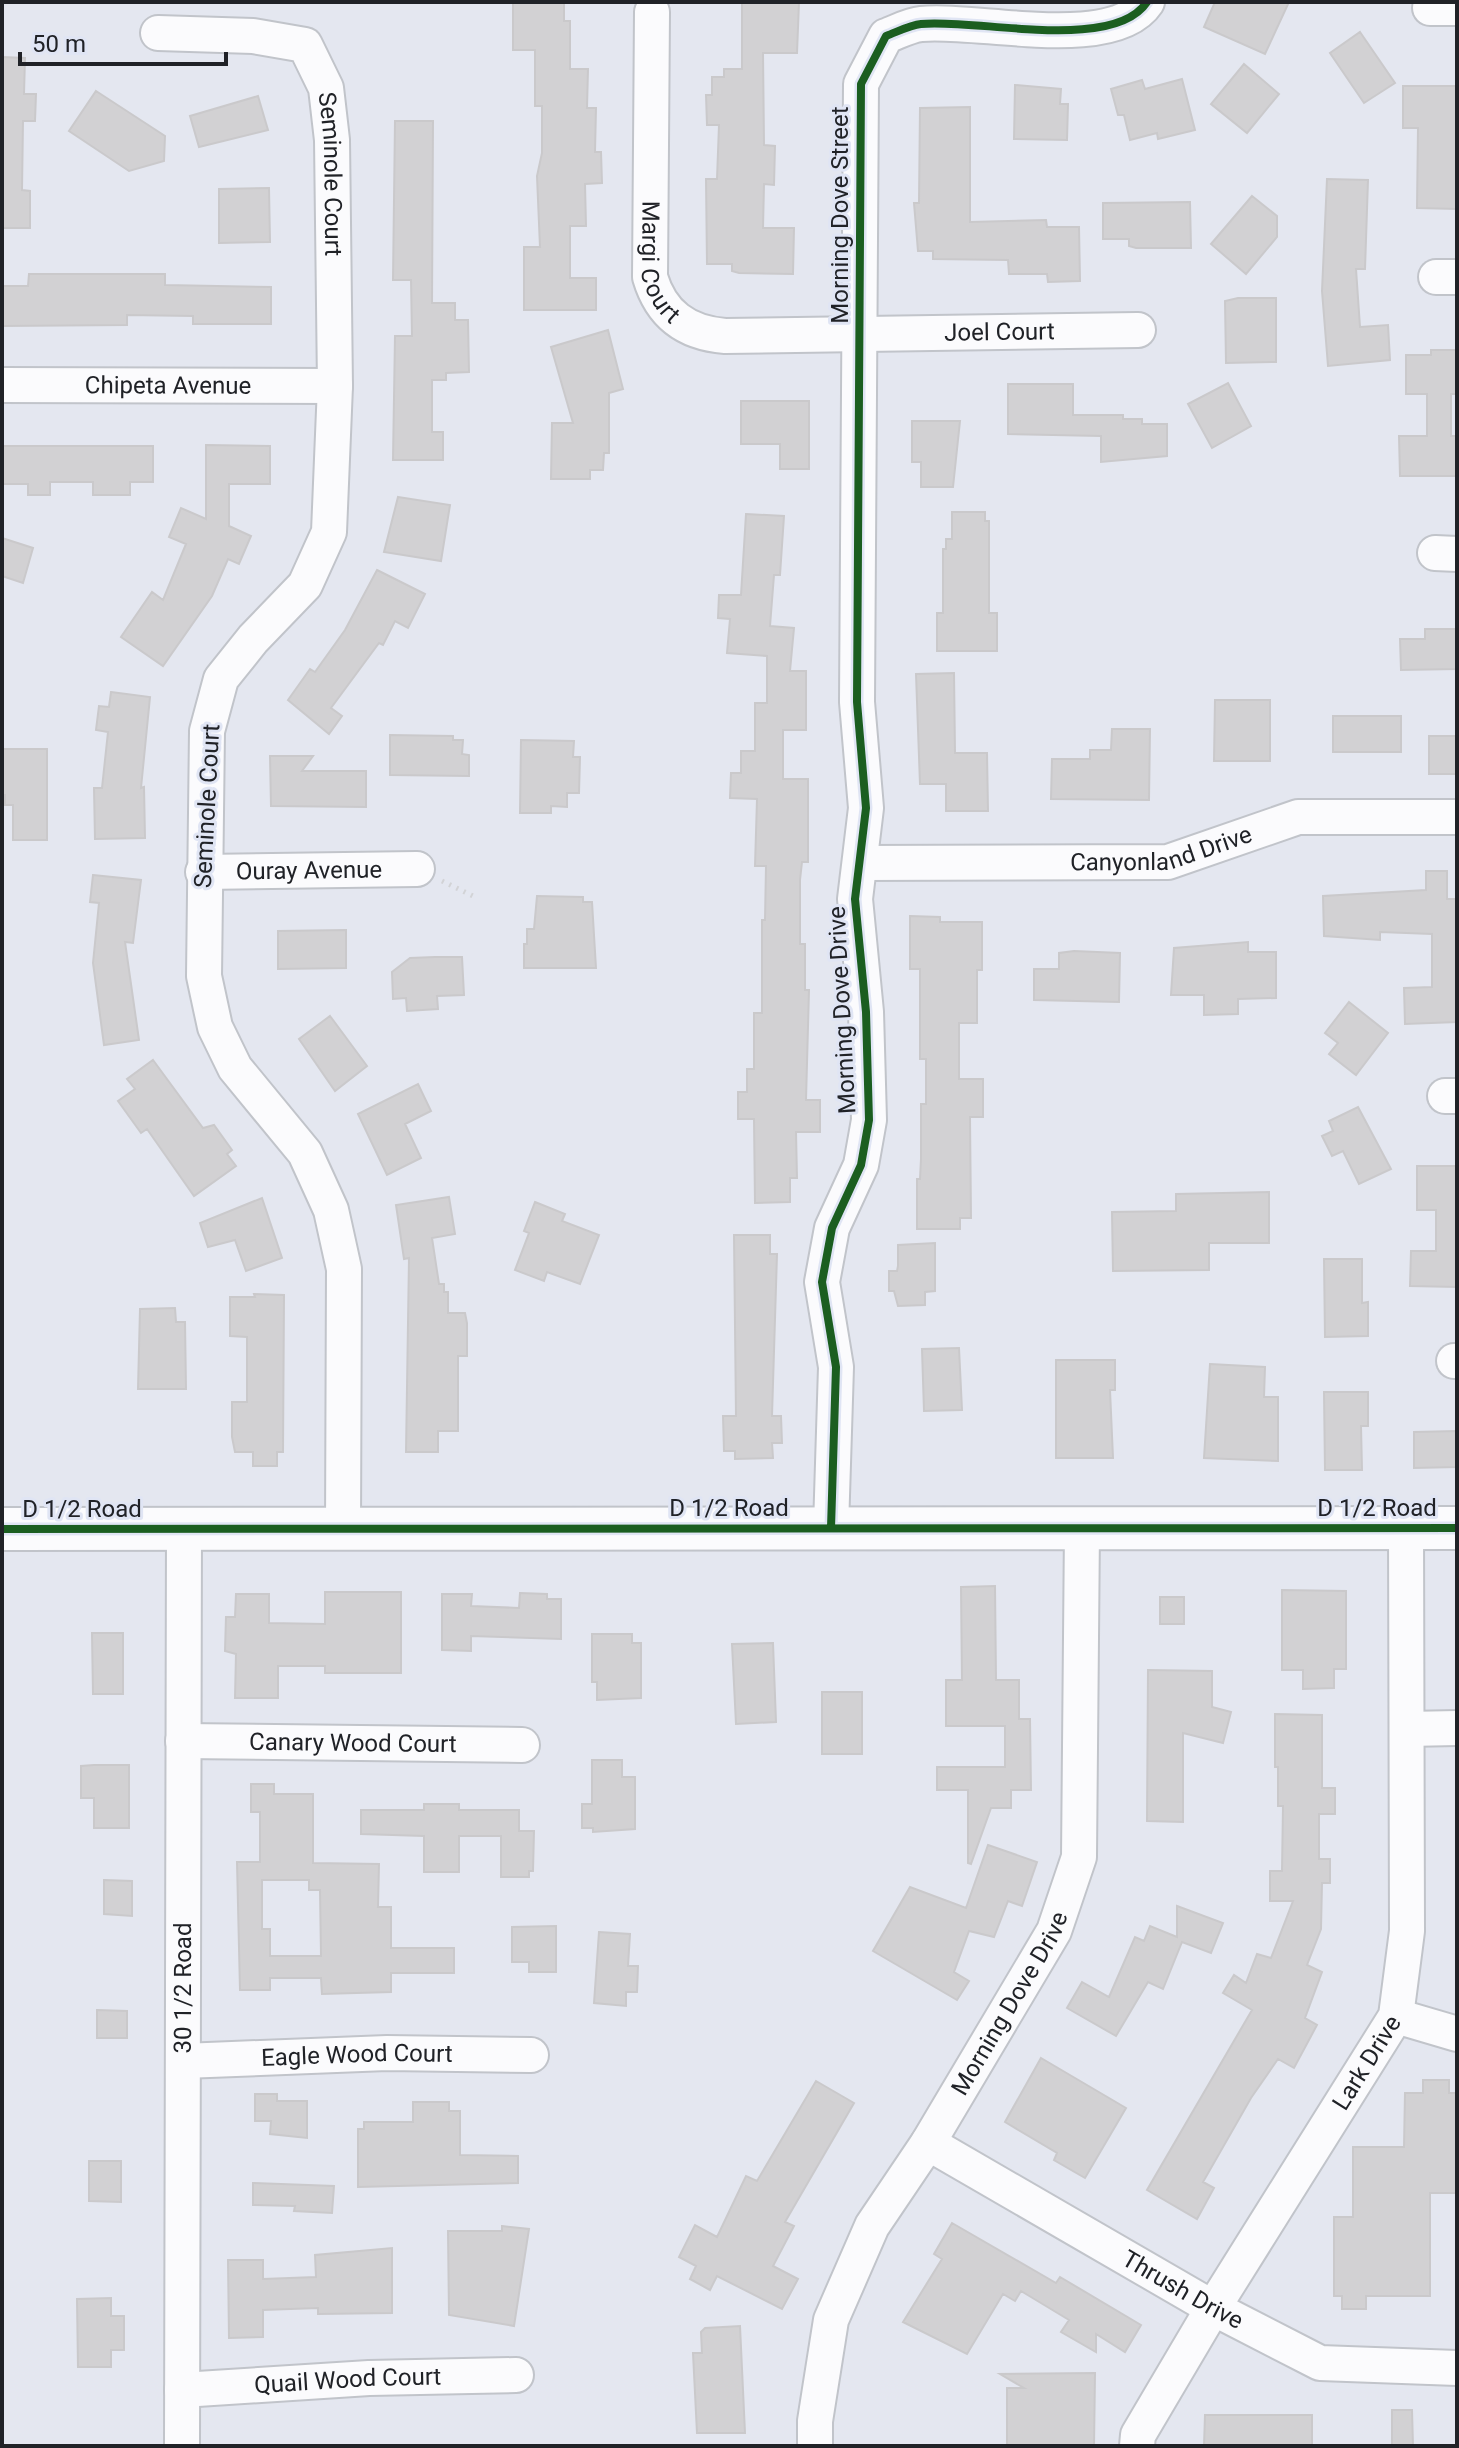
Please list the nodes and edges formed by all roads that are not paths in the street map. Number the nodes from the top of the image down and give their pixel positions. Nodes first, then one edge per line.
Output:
1 (1147, 2) edge
2 (652, 12) dead end
3 (158, 33) dead end
4 (1138, 330) dead end
5 (860, 334) junction
6 (2, 385) edge
7 (335, 386) junction
8 (858, 578) joint
9 (1457, 817) edge
10 (861, 863) junction
11 (417, 869) dead end
12 (203, 872) junction
13 (831, 1528) junction
14 (1082, 1528) junction
15 (1406, 1528) junction
16 (1457, 1528) edge
17 (2, 1529) edge
18 (184, 1529) junction
19 (343, 1529) junction
20 (1457, 1728) edge
21 (1407, 1729) junction
22 (183, 1741) junction
23 (522, 1745) dead end
24 (1396, 2016) junction
25 (1457, 2034) edge
26 (531, 2055) dead end
27 (183, 2061) junction
28 (928, 2143) junction
29 (1213, 2308) junction
30 (1457, 2368) edge
31 (516, 2375) dead end
32 (182, 2390) junction
33 (182, 2446) edge
34 (815, 2446) edge
35 (1137, 2446) edge

1 - 5 street, Morning Dove Street
2 - 5 street, Margi Court
3 - 7 street, Seminole Court
4 - 5 street, Joel Court
5 - 8 street, Morning Dove Street
6 - 7 street, Chipeta Avenue
7 - 12 street, Seminole Court
8 - 10 street, Morning Dove Drive
9 - 10 street, Canyonland Drive
10 - 13 street, Morning Dove Drive
11 - 12 street, Ouray Avenue
12 - 19 street, Seminole Court
13 - 14 main road, D 1/2 Road
13 - 19 main road, D 1/2 Road
14 - 15 main road, D 1/2 Road
14 - 28 street, Morning Dove Drive
15 - 16 main road, D 1/2 Road
15 - 21 street, Lark Drive
17 - 18 main road, D 1/2 Road
18 - 19 main road, D 1/2 Road
18 - 22 street, 30 1/2 Road
20 - 21 street
21 - 24 street, Lark Drive
22 - 23 street, Canary Wood Court
22 - 27 street, 30 1/2 Road
24 - 25 street
24 - 29 street, Lark Drive
26 - 27 street, Eagle Wood Court
27 - 32 street, 30 1/2 Road
28 - 29 street, Thrush Drive
28 - 34 street, Morning Dove Drive
29 - 30 street, Thrush Drive
29 - 35 street, Lark Drive
31 - 32 street, Quail Wood Court
32 - 33 street, 30 1/2 Road

